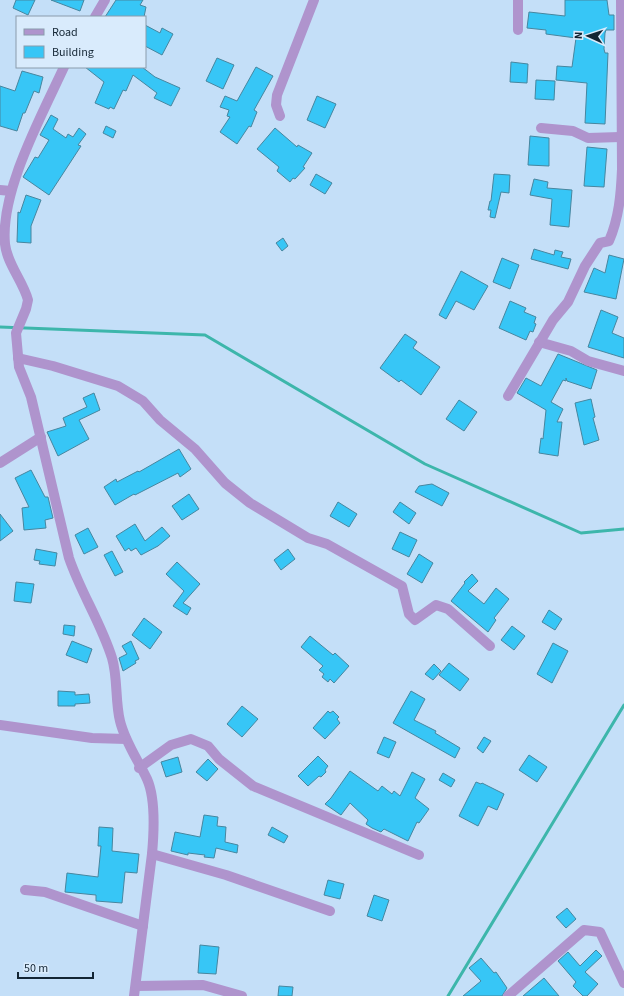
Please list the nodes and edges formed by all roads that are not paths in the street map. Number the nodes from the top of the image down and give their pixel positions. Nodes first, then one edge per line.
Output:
1 (105, 0) edge
2 (314, 0) edge
3 (518, 0) edge
4 (621, 0) edge
5 (623, 15) edge
6 (96, 16) edge
7 (518, 30) dead end
8 (64, 68) edge
9 (622, 95) edge
10 (280, 116) dead end
11 (541, 128) dead end
12 (620, 137) junction
13 (0, 190) edge
14 (11, 191) junction
15 (539, 342) junction
16 (18, 358) junction
17 (624, 371) edge
18 (508, 396) dead end
19 (41, 438) junction
20 (0, 463) edge
21 (490, 646) dead end
22 (0, 725) edge
23 (126, 739) junction
24 (139, 768) junction
25 (152, 854) junction
26 (419, 855) dead end
27 (26, 890) dead end
28 (330, 911) dead end
29 (143, 926) junction
30 (624, 983) edge
31 (135, 991) edge
32 (242, 996) edge
33 (508, 996) edge

1 - 6 street
2 - 10 street
3 - 7 street
4 - 5 street
5 - 9 street
8 - 14 street
9 - 12 street
11 - 12 street
12 - 15 street
13 - 14 street
14 - 16 street
15 - 17 street
15 - 18 street
16 - 19 street
16 - 21 street
19 - 20 street
19 - 23 street
22 - 23 street
23 - 24 street
24 - 25 street
24 - 26 street
25 - 28 street
25 - 29 street
27 - 29 street
29 - 31 street
30 - 33 street
31 - 32 street

